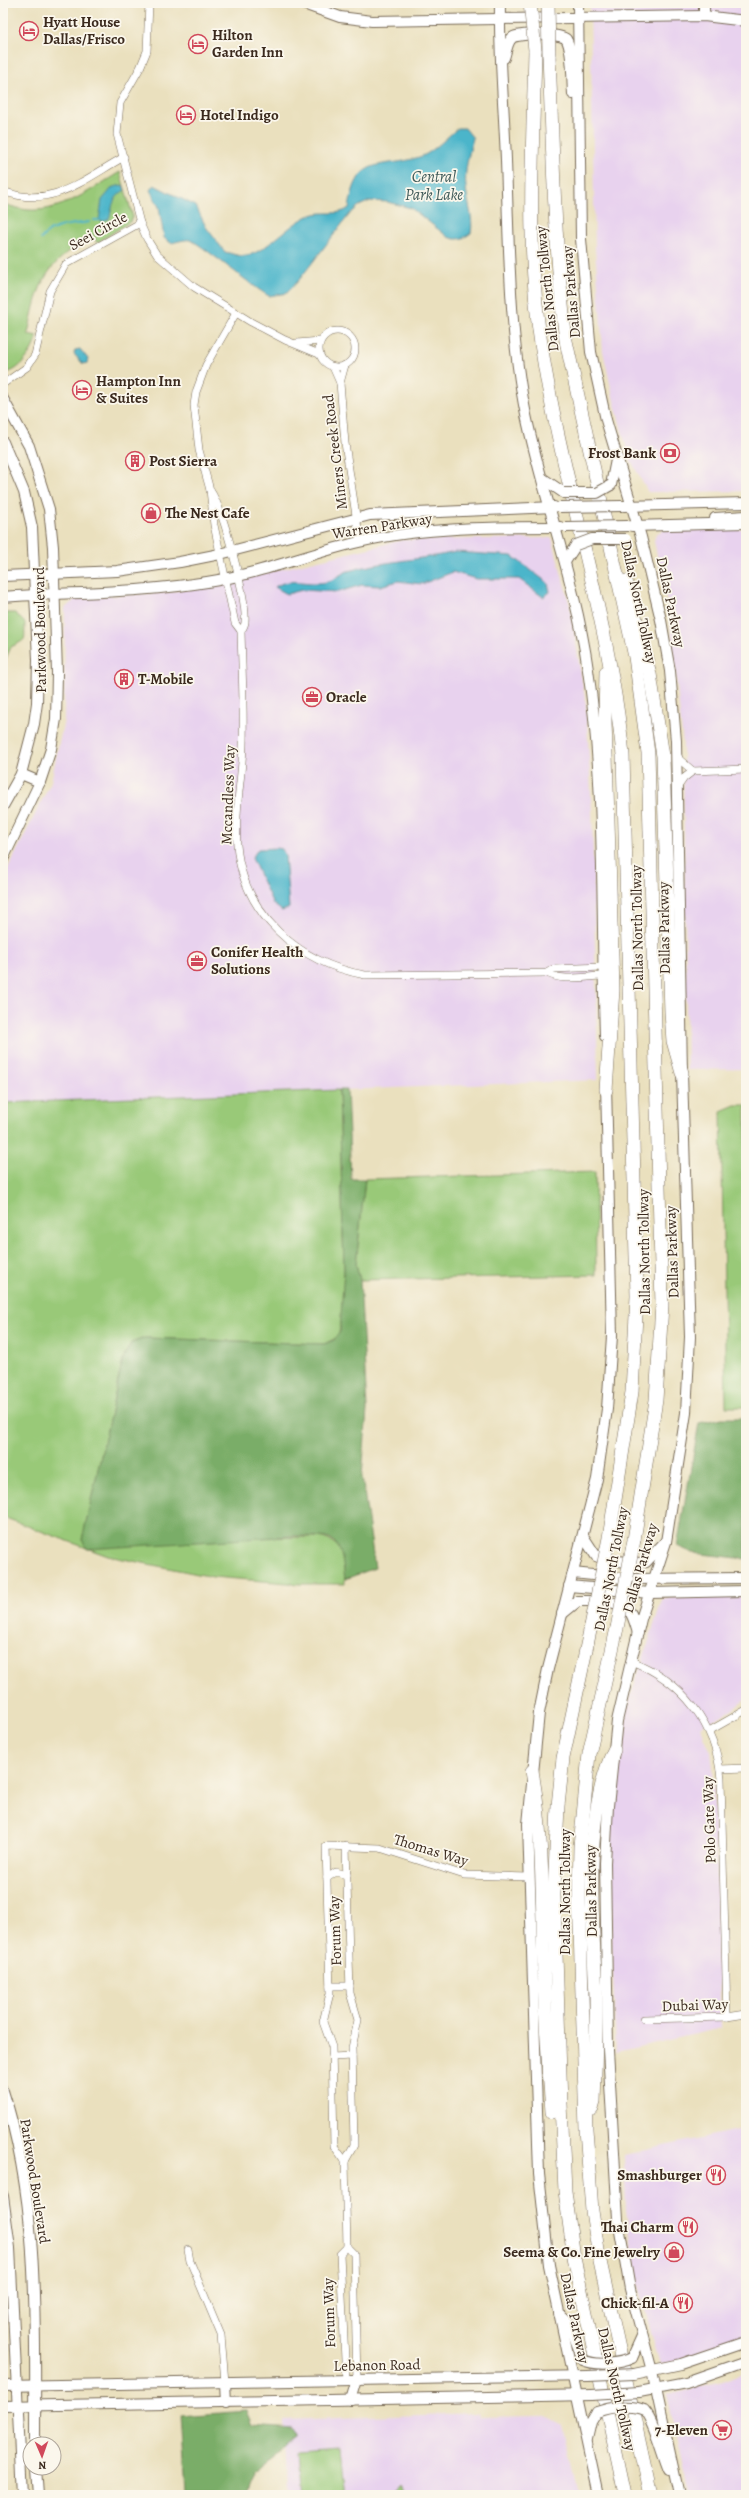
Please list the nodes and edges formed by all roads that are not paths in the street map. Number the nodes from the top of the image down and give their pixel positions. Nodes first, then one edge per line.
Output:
1 (149, 3) edge
2 (301, 3) edge
3 (500, 3) edge
4 (530, 3) edge
5 (535, 3) edge
6 (548, 3) edge
7 (578, 3) edge
8 (704, 3) edge
9 (312, 5) edge
10 (704, 16) junction
11 (579, 18) junction
12 (500, 19) junction
13 (746, 21) edge
14 (535, 53) junction
15 (502, 67) junction
16 (581, 143) junction
17 (124, 157) junction
18 (3, 191) edge
19 (140, 223) junction
20 (236, 313) junction
21 (320, 341) junction
22 (297, 343) junction
23 (319, 354) junction
24 (345, 365) junction
25 (332, 366) junction
26 (340, 383) junction
27 (3, 384) edge
28 (3, 399) edge
29 (3, 442) edge
30 (616, 454) junction
31 (542, 478) junction
32 (210, 490) junction
33 (746, 503) edge
34 (627, 506) junction
35 (549, 507) junction
36 (746, 516) edge
37 (356, 518) junction
38 (686, 524) junction
39 (746, 524) edge
40 (632, 526) junction
41 (555, 527) junction
42 (360, 542) junction
43 (611, 546) junction
44 (644, 549) junction
45 (231, 551) junction
46 (220, 554) junction
47 (565, 562) junction
48 (54, 573) junction
49 (35, 574) junction
50 (238, 575) junction
51 (3, 576) edge
52 (226, 578) junction
53 (55, 594) junction
54 (36, 595) junction
55 (3, 597) edge
56 (241, 631) junction
57 (608, 654) junction
58 (677, 754) junction
59 (746, 769) edge
60 (693, 771) junction
61 (21, 774) junction
62 (40, 782) junction
63 (677, 788) junction
64 (3, 806) edge
65 (3, 859) edge
66 (603, 972) junction
67 (682, 1074) junction
68 (606, 1090) junction
69 (583, 1536) junction
70 (666, 1542) junction
71 (573, 1573) junction
72 (746, 1578) edge
73 (655, 1580) junction
74 (569, 1586) junction
75 (746, 1591) edge
76 (650, 1593) junction
77 (562, 1614) junction
78 (638, 1633) junction
79 (631, 1661) junction
80 (746, 1710) edge
81 (709, 1731) junction
82 (614, 1750) junction
83 (746, 1768) edge
84 (720, 1769) junction
85 (532, 1771) junction
86 (326, 1846) joint
87 (346, 1846) junction
88 (347, 1875) junction
89 (528, 1877) junction
90 (327, 1878) junction
91 (330, 1986) junction
92 (350, 1986) junction
93 (746, 2014) edge
94 (727, 2017) junction
95 (644, 2019) dead end
96 (352, 2056) junction
97 (332, 2057) junction
98 (3, 2091) edge
99 (586, 2129) junction
100 (345, 2161) junction
101 (565, 2190) junction
102 (3, 2196) edge
103 (347, 2247) junction
104 (188, 2250) dead end
105 (559, 2314) junction
106 (642, 2336) junction
107 (746, 2342) edge
108 (746, 2362) edge
109 (652, 2371) junction
110 (572, 2376) junction
111 (357, 2380) junction
112 (346, 2381) junction
113 (224, 2382) junction
114 (3, 2386) edge
115 (16, 2386) junction
116 (35, 2386) junction
117 (656, 2390) junction
118 (576, 2395) junction
119 (351, 2400) junction
120 (226, 2402) junction
121 (35, 2405) junction
122 (3, 2406) edge
123 (17, 2406) junction
124 (35, 2436) edge
125 (586, 2443) junction
126 (37, 2476) edge
127 (678, 2492) edge
128 (22, 2495) edge
129 (38, 2495) edge
130 (598, 2495) edge
131 (625, 2495) edge
132 (651, 2495) edge

1 - 17 street
2 - 9 main road
3 - 12 main road, Dallas Parkway
4 - 14 highway, bridge
5 - 14 highway, Dallas North Tollway, bridge
6 - 43 highway, Dallas North Tollway, bridge
7 - 11 main road, Dallas Parkway
8 - 10 main road
9 - 12 main road
10 - 11 main road
10 - 13 main road
11 - 12 main road
11 - 16 main road, Dallas Parkway
12 - 15 main road, Dallas Parkway
14 - 57 highway, Dallas North Tollway
15 - 16 main road
15 - 31 main road, Dallas Parkway
16 - 30 main road, Dallas Parkway
17 - 18 street
17 - 19 street
19 - 20 street
19 - 27 street, Seei Circle
20 - 22 street
20 - 32 street
21 - 22 street
21 - 23 street
21 - 24 street
22 - 23 street
23 - 25 street
24 - 25 street
24 - 26 street, Miners Creek Road
25 - 26 street, Miners Creek Road
26 - 37 street, Miners Creek Road
28 - 48 main road, Parkwood Boulevard
29 - 49 main road, Parkwood Boulevard
30 - 31 main road, bridge
30 - 34 main road, Dallas Parkway
31 - 35 main road, Dallas Parkway
32 - 45 street, Mccandless Way
32 - 46 street, Mccandless Way
33 - 34 main road, Warren Parkway
34 - 35 main road, Warren Parkway, bridge
34 - 40 main road, Dallas Parkway
35 - 37 main road, Warren Parkway
35 - 41 main road, Dallas Parkway
36 - 38 main road
37 - 42 street, Miners Creek Road
37 - 45 main road, Warren Parkway
38 - 39 main road, Warren Parkway
38 - 40 main road, Warren Parkway
40 - 41 main road, Warren Parkway, bridge
40 - 44 main road, Dallas Parkway
41 - 42 main road, Warren Parkway
41 - 47 main road, Dallas Parkway
42 - 50 main road, Warren Parkway
43 - 67 highway
43 - 99 highway, Dallas North Tollway, bridge
44 - 47 main road, bridge
44 - 58 main road, Dallas Parkway
45 - 46 main road, Warren Parkway
45 - 50 street, Mccandless Way
46 - 48 main road, Warren Parkway
46 - 52 street, Mccandless Way
47 - 66 main road, Dallas Parkway
48 - 49 main road, Warren Parkway
48 - 53 main road, Parkwood Boulevard
49 - 51 main road, Warren Parkway
49 - 54 main road, Parkwood Boulevard
50 - 52 main road, Warren Parkway
50 - 56 street, Mccandless Way
52 - 53 main road, Warren Parkway
52 - 56 street, Mccandless Way
53 - 54 main road, Warren Parkway
53 - 62 main road, Parkwood Boulevard
54 - 55 main road, Warren Parkway
54 - 61 main road, Parkwood Boulevard
56 - 66 street, Mccandless Way
57 - 68 highway
57 - 101 highway, Dallas North Tollway, bridge
58 - 60 street
58 - 63 main road, Dallas Parkway
59 - 60 street
60 - 63 street
61 - 62 main road
61 - 64 main road, Parkwood Boulevard
62 - 65 main road, Parkwood Boulevard
63 - 67 main road, Dallas Parkway
66 - 68 main road, Dallas Parkway
67 - 70 main road, Dallas Parkway
68 - 69 main road, Dallas Parkway
69 - 70 main road
69 - 71 main road, Dallas Parkway
70 - 73 main road, Dallas Parkway
71 - 73 main road
71 - 74 main road, Dallas Parkway
72 - 73 main road
73 - 76 main road, Dallas Parkway
74 - 76 main road
74 - 77 main road, Dallas Parkway
75 - 76 main road
76 - 78 main road, Dallas Parkway
77 - 78 main road
77 - 85 main road, Dallas Parkway
78 - 79 main road, Dallas Parkway
79 - 81 street, Polo Gate Way
79 - 82 main road, Dallas Parkway
80 - 81 street
81 - 84 street, Polo Gate Way
82 - 99 highway
82 - 106 main road, Dallas Parkway
83 - 84 street
84 - 94 street, Polo Gate Way
85 - 89 main road, Dallas Parkway
85 - 101 highway
86 - 87 street, Thomas Way
86 - 90 street, Forum Way
87 - 88 street, Forum Way
87 - 89 street, Thomas Way
88 - 90 street, Forum Way
88 - 92 street, Forum Way
89 - 105 main road, Dallas Parkway
90 - 91 street, Forum Way
91 - 92 street, Forum Way
91 - 97 street, Forum Way
92 - 96 street, Forum Way
93 - 94 street, Dubai Way
94 - 95 street, Dubai Way
96 - 97 street
96 - 100 street, Forum Way
97 - 100 street, Forum Way
98 - 116 main road, Parkwood Boulevard
99 - 132 highway, Dallas North Tollway
100 - 103 street, Forum Way
101 - 131 highway, Dallas North Tollway
102 - 115 main road
103 - 111 street, Forum Way
103 - 112 street, Forum Way
104 - 113 street
105 - 106 main road, bridge
105 - 110 main road, Dallas Parkway
106 - 109 main road, Dallas Parkway
107 - 109 main road, Lebanon Road
108 - 117 main road
109 - 110 main road, Lebanon Road, bridge
109 - 117 main road, Dallas Parkway
110 - 111 main road, Lebanon Road
110 - 118 main road, Dallas Parkway
111 - 112 main road, Lebanon Road
111 - 119 main road
112 - 113 main road, Lebanon Road
112 - 119 main road
113 - 116 main road, Lebanon Road
113 - 120 main road
114 - 115 main road, Lebanon Road
115 - 116 main road, Lebanon Road
115 - 123 main road
116 - 121 main road, Parkwood Boulevard
117 - 118 main road, bridge
117 - 127 main road, Dallas Parkway
118 - 119 main road
118 - 125 main road, Dallas Parkway
119 - 120 main road
120 - 121 main road
121 - 123 main road
121 - 124 main road, Parkwood Boulevard
122 - 123 main road
123 - 128 main road
125 - 127 main road, bridge
125 - 130 main road, Dallas Parkway
126 - 129 main road

